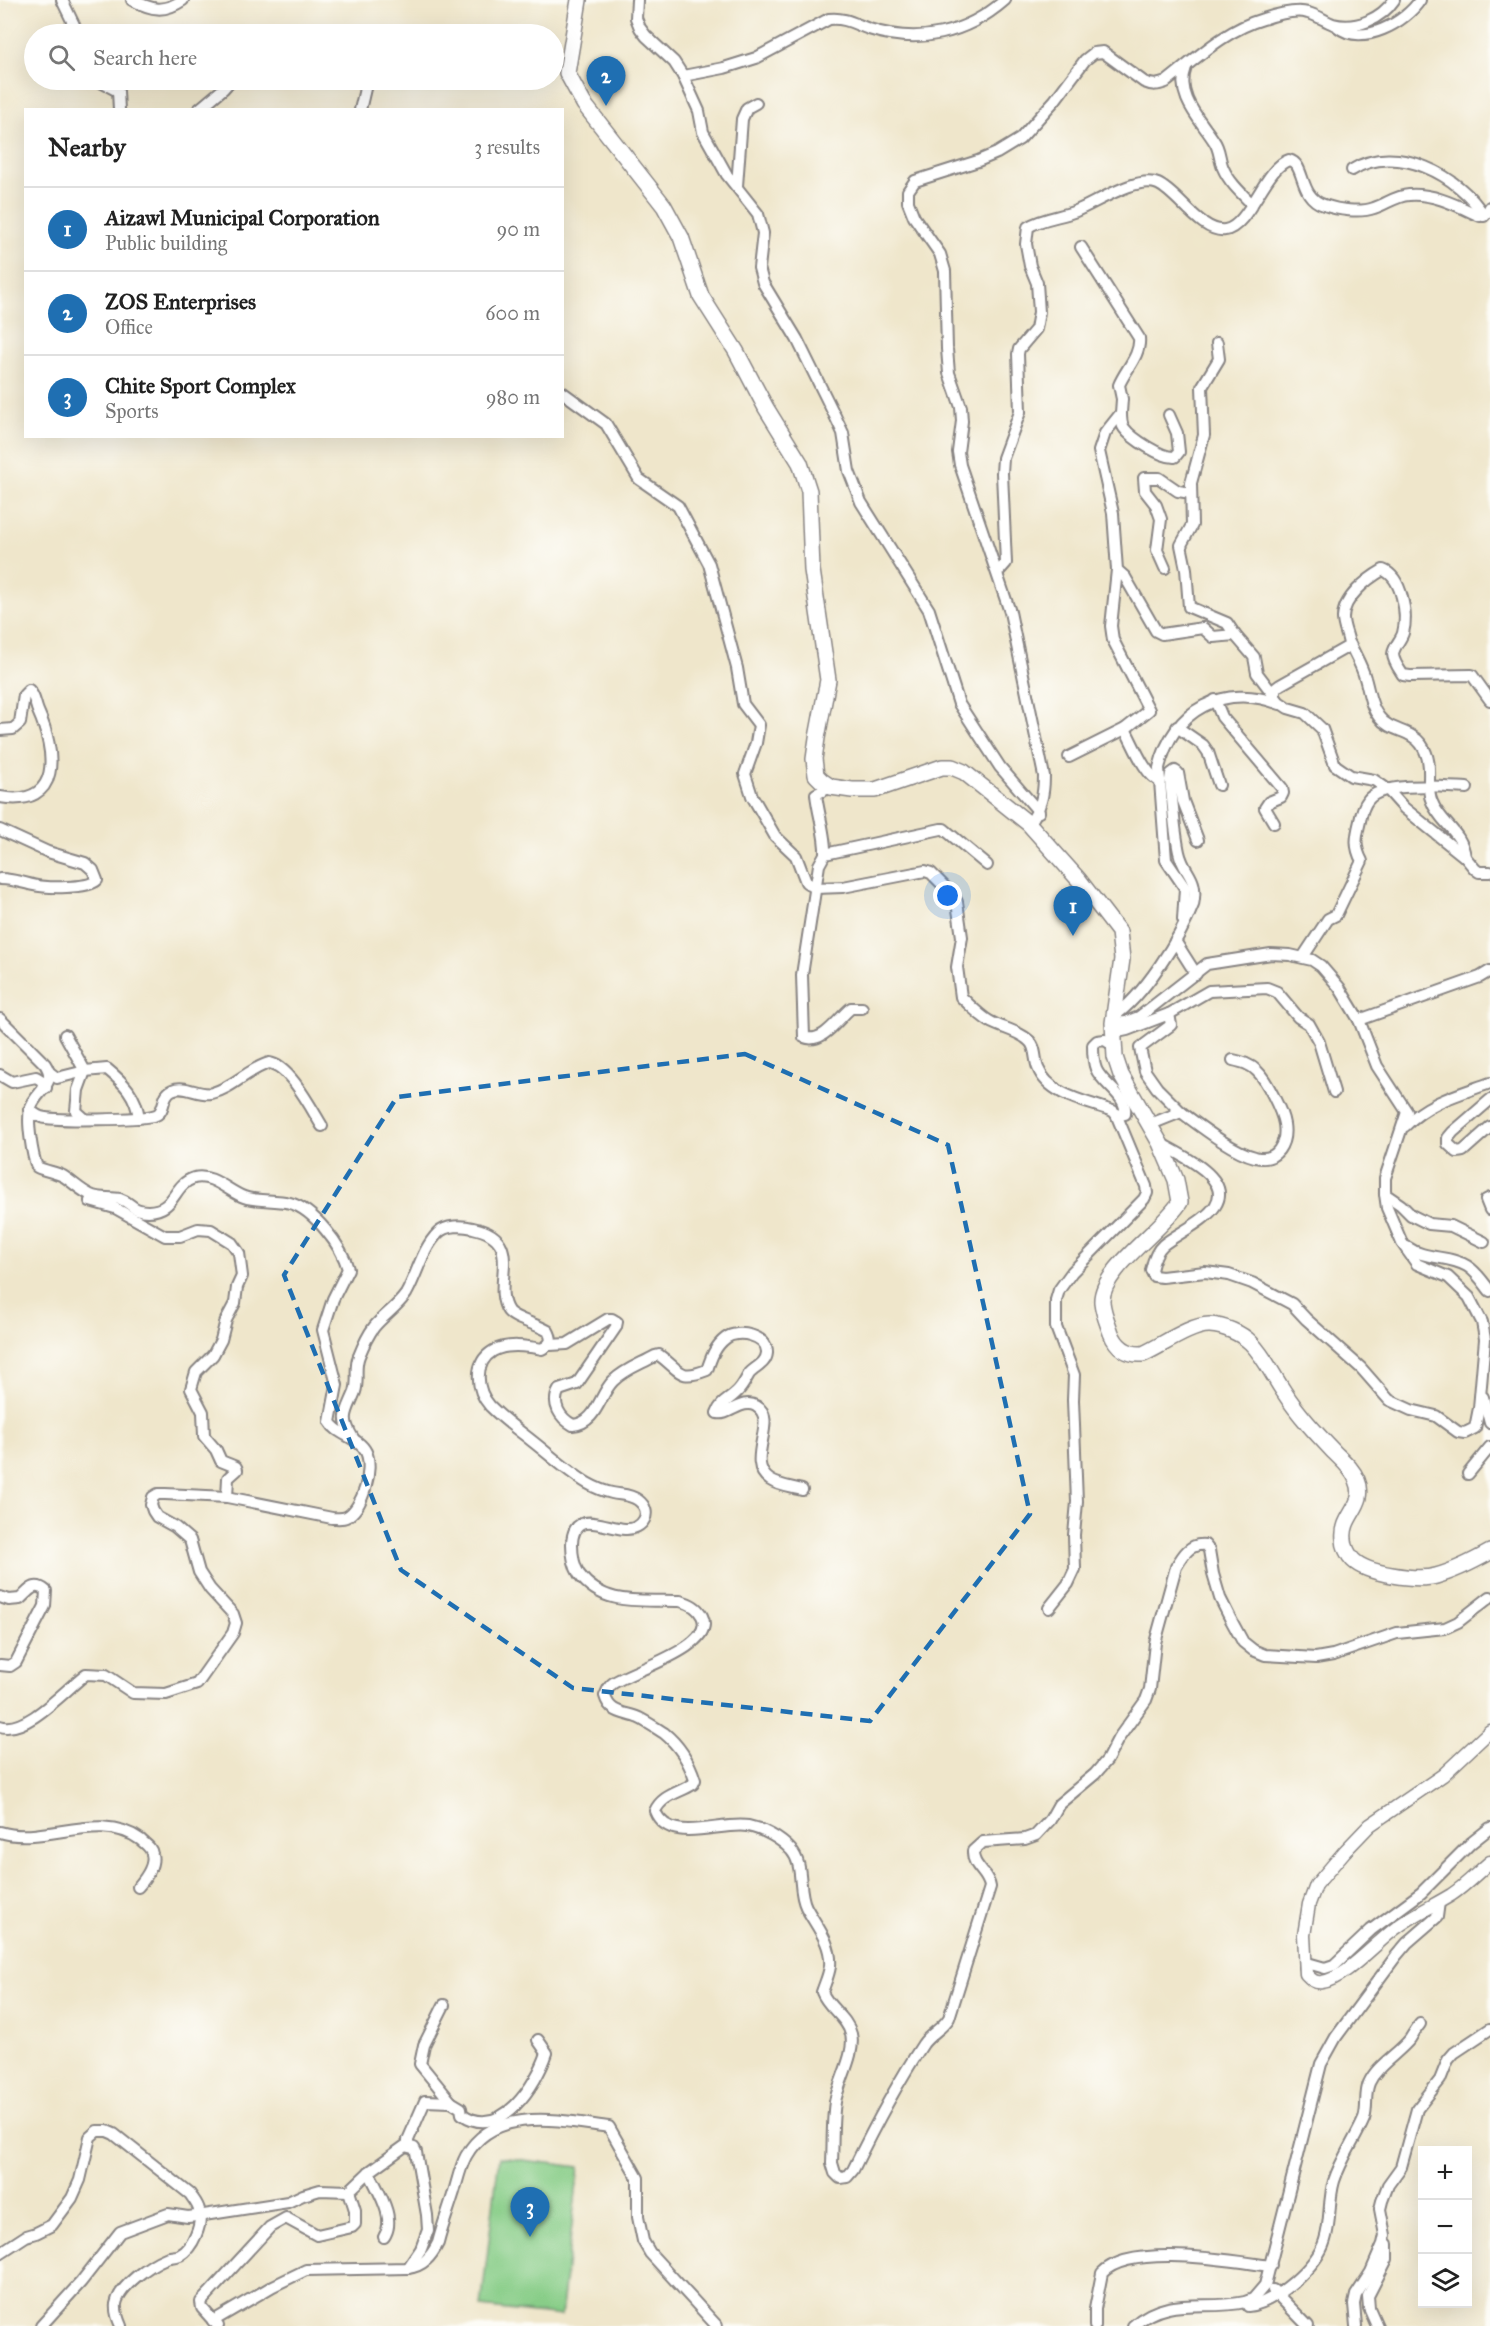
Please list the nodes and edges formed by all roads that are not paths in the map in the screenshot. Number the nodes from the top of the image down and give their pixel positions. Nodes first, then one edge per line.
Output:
1 (62, 0) edge
2 (132, 0) edge
3 (183, 0) edge
4 (579, 0) edge
5 (637, 0) edge
6 (1005, 0) edge
7 (1394, 0) edge
8 (1420, 0) edge
9 (74, 24) edge
10 (1334, 24) junction
11 (1186, 66) junction
12 (683, 76) junction
13 (116, 90) edge
14 (222, 90) edge
15 (365, 90) edge
16 (756, 103) dead end
17 (119, 108) edge
18 (200, 108) edge
19 (360, 108) edge
20 (1352, 170) dead end
21 (737, 186) junction
22 (1252, 204) junction
23 (1487, 212) edge
24 (1081, 247) dead end
25 (1217, 343) dead end
26 (564, 393) edge
27 (1121, 413) junction
28 (1169, 415) dead end
29 (1191, 494) junction
30 (1165, 568) dead end
31 (1117, 570) junction
32 (998, 572) junction
33 (1235, 635) junction
34 (1350, 644) junction
35 (1274, 696) junction
36 (1215, 700) junction
37 (1490, 700) edge
38 (1283, 705) junction
39 (1177, 727) junction
40 (1125, 729) junction
41 (0, 730) edge
42 (1069, 757) dead end
43 (1160, 781) junction
44 (1219, 785) dead end
45 (1430, 786) junction
46 (831, 787) junction
47 (1467, 788) dead end
48 (1387, 789) junction
49 (0, 797) edge
50 (1034, 818) junction
51 (1275, 823) dead end
52 (0, 830) edge
53 (1198, 840) dead end
54 (825, 854) junction
55 (1465, 857) junction
56 (987, 865) dead end
57 (1490, 872) edge
58 (0, 879) edge
59 (815, 888) junction
60 (1183, 926) junction
61 (1175, 941) junction
62 (1303, 957) junction
63 (1490, 971) edge
64 (1196, 974) junction
65 (862, 1008) dead end
66 (1169, 1014) junction
67 (0, 1019) edge
68 (1359, 1020) junction
69 (1113, 1030) junction
70 (65, 1035) dead end
71 (1233, 1060) dead end
72 (85, 1071) junction
73 (49, 1072) junction
74 (0, 1075) edge
75 (1490, 1083) edge
76 (46, 1088) junction
77 (1334, 1092) dead end
78 (1490, 1100) edge
79 (29, 1110) junction
80 (1181, 1112) junction
81 (1116, 1114) junction
82 (139, 1118) junction
83 (85, 1119) junction
84 (1151, 1124) junction
85 (322, 1126) dead end
86 (1490, 1127) edge
87 (1403, 1128) junction
88 (1160, 1143) junction
89 (84, 1191) junction
90 (1384, 1194) junction
91 (1490, 1198) edge
92 (1490, 1210) edge
93 (1484, 1242) dead end
94 (1402, 1243) junction
95 (1490, 1291) edge
96 (550, 1345) junction
97 (1480, 1382) junction
98 (1490, 1423) edge
99 (353, 1438) junction
100 (1490, 1447) edge
101 (1468, 1473) dead end
102 (802, 1491) dead end
103 (227, 1497) junction
104 (1490, 1552) edge
105 (0, 1597) edge
106 (1490, 1597) edge
107 (1049, 1608) dead end
108 (0, 1665) edge
109 (0, 1726) edge
110 (1490, 1731) edge
111 (1490, 1828) edge
112 (0, 1832) edge
113 (1490, 1862) edge
114 (138, 1887) dead end
115 (1439, 1902) junction
116 (1305, 1967) junction
117 (444, 2005) dead end
118 (1420, 2024) dead end
119 (1490, 2029) edge
120 (538, 2040) dead end
121 (451, 2102) junction
122 (408, 2146) junction
123 (369, 2172) junction
124 (349, 2191) junction
125 (1380, 2215) junction
126 (200, 2216) junction
127 (384, 2237) dead end
128 (0, 2253) edge
129 (1270, 2266) junction
130 (408, 2268) junction
131 (1265, 2285) junction
132 (1277, 2293) junction
133 (1239, 2303) junction
134 (215, 2324) edge
135 (41, 2326) edge
136 (122, 2326) edge
137 (717, 2326) edge
138 (1095, 2326) edge
139 (1133, 2326) edge
140 (1308, 2326) edge
141 (1356, 2326) edge
142 (1377, 2326) edge

1 - 9 street
2 - 3 street
4 - 46 highway
5 - 12 street
6 - 12 street
7 - 10 street
8 - 10 street
10 - 11 street
11 - 22 street
11 - 32 street
12 - 21 street
13 - 17 street
14 - 18 street
15 - 19 street
16 - 21 street
20 - 23 street
21 - 50 street
22 - 23 street
22 - 32 street
24 - 27 street
25 - 29 street
26 - 59 street
27 - 28 street
27 - 31 street
29 - 30 street
29 - 33 street
31 - 33 street
31 - 40 street
32 - 50 street
33 - 35 street
34 - 35 street
34 - 37 street
34 - 45 street
35 - 38 street
36 - 38 street
36 - 39 street
36 - 51 street
38 - 48 street
39 - 43 street
39 - 44 street
40 - 42 street
40 - 43 street
41 - 49 street
43 - 60 street
45 - 47 street
45 - 48 street
45 - 55 street
46 - 50 highway
46 - 54 street
48 - 55 street
48 - 62 street
50 - 69 highway
52 - 58 street
53 - 60 street
54 - 56 street
54 - 59 street
55 - 57 street
59 - 65 street
59 - 81 street
60 - 61 street
61 - 64 street
61 - 69 street
62 - 64 street
62 - 68 street
63 - 68 street
64 - 69 street
66 - 69 street
66 - 77 street
66 - 80 street
67 - 73 street
68 - 87 street
69 - 81 street
69 - 84 highway
70 - 72 street
71 - 80 street
72 - 73 street
72 - 82 street
72 - 83 street
73 - 76 street
74 - 76 street
75 - 87 street
76 - 79 street
78 - 86 street
79 - 83 street
79 - 89 street
80 - 84 street
81 - 107 street
82 - 83 street
82 - 85 street
84 - 88 highway
87 - 90 street
88 - 97 street
88 - 104 highway
89 - 99 street
89 - 103 street
90 - 93 street
90 - 94 street
91 - 92 street
94 - 95 street
94 - 97 street
96 - 99 street
96 - 102 street
96 - 106 street
97 - 98 street
99 - 103 street
100 - 101 street
103 - 109 street
105 - 108 street
110 - 116 main road
111 - 116 street
112 - 114 street
113 - 115 main road
115 - 116 main road
115 - 129 street
117 - 121 street
118 - 132 street
119 - 125 street
120 - 121 street
121 - 122 street
122 - 123 street
122 - 130 street
123 - 124 street
123 - 127 street
124 - 126 street
124 - 134 street
125 - 141 street
125 - 142 street
126 - 128 street
126 - 135 street
126 - 136 street
129 - 131 street
129 - 138 street
130 - 134 street
130 - 137 street
131 - 132 street
131 - 133 street
132 - 133 street
132 - 140 street
133 - 139 street

